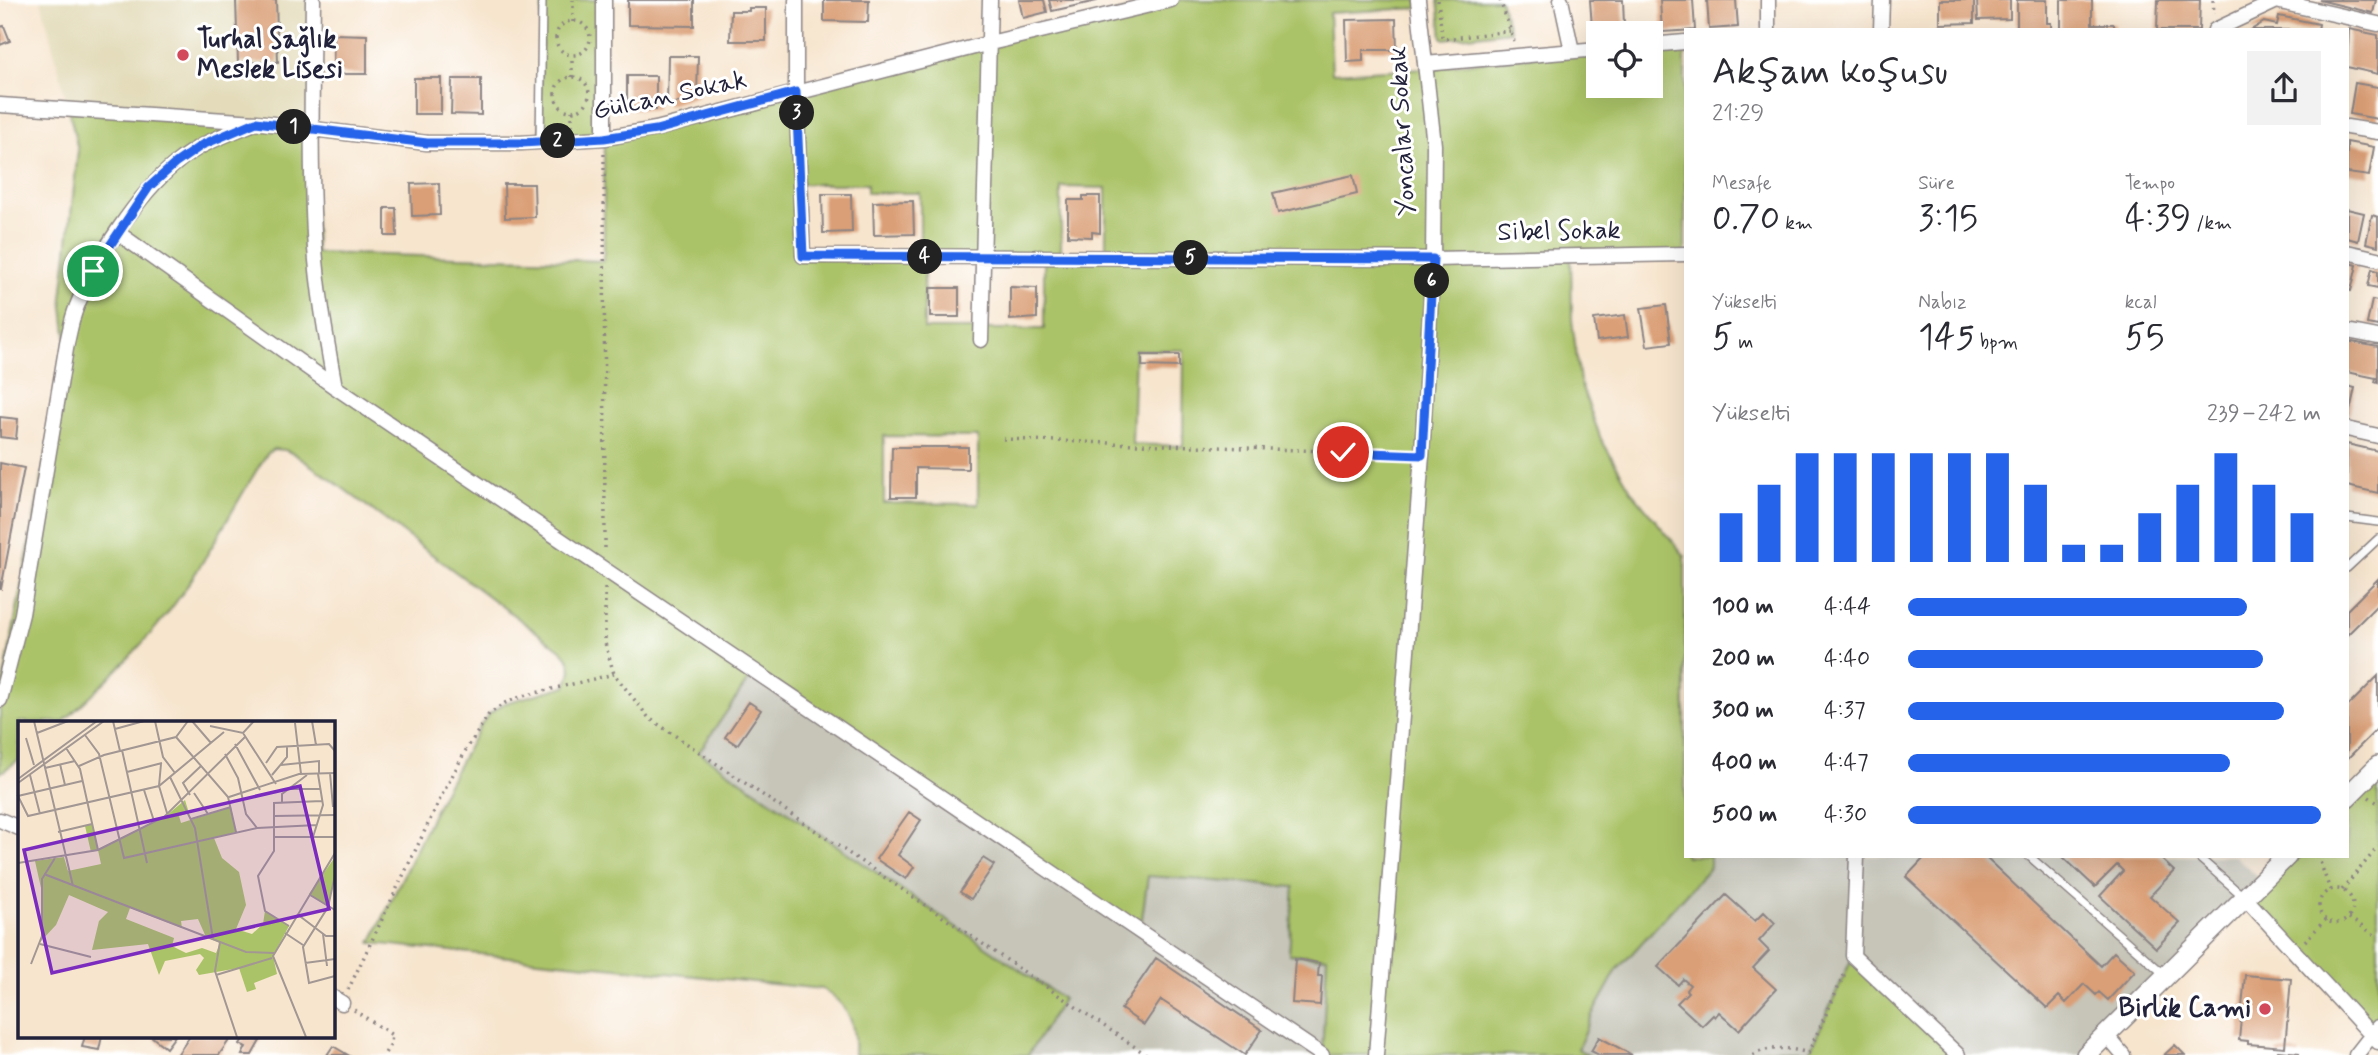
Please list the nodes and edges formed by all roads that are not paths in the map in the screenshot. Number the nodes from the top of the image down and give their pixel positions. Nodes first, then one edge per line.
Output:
1 (313, 0) edge
2 (541, 0) edge
3 (604, 0) edge
4 (796, 0) edge
5 (990, 0) edge
6 (1171, 0) edge
7 (1418, 0) edge
8 (1560, 0) edge
9 (1768, 0) edge
10 (1882, 0) edge
11 (2277, 1) edge
12 (1112, 7) edge
13 (2378, 24) edge
14 (1768, 28) edge
15 (1881, 28) edge
16 (2219, 28) edge
17 (1684, 42) edge
18 (990, 43) junction
19 (1663, 44) edge
20 (1586, 50) edge
21 (1572, 51) junction
22 (1425, 64) junction
23 (796, 92) junction
24 (0, 105) edge
25 (256, 122) junction
26 (2349, 127) edge
27 (311, 129) junction
28 (2378, 132) edge
29 (604, 138) junction
30 (540, 142) junction
31 (118, 233) junction
32 (2349, 252) edge
33 (1684, 254) edge
34 (984, 257) junction
35 (1433, 259) junction
36 (2378, 259) edge
37 (2349, 331) edge
38 (2378, 337) edge
39 (981, 340) dead end
40 (335, 387) junction
41 (2349, 429) edge
42 (2378, 436) edge
43 (2349, 517) edge
44 (2378, 522) edge
45 (2378, 538) edge
46 (2349, 566) edge
47 (0, 701) edge
48 (2378, 766) edge
49 (2349, 795) edge
50 (0, 820) edge
51 (18, 828) edge
52 (1857, 858) edge
53 (2031, 858) edge
54 (2199, 858) edge
55 (2285, 858) edge
56 (2245, 898) junction
57 (2166, 976) junction
58 (2106, 1035) junction
59 (2376, 1035) edge
60 (1322, 1055) edge
61 (1376, 1055) edge
62 (1958, 1055) edge
63 (2086, 1055) edge
64 (2123, 1055) edge
65 (2356, 1055) edge

1 - 27 street
2 - 30 lane
3 - 29 street
4 - 23 street
5 - 18 street
6 - 12 street, Gülcan Sokak
7 - 22 street, Yoncalar Sokak
8 - 21 street
9 - 14 street
10 - 15 street
11 - 13 street
11 - 16 street
12 - 18 street, Gülcan Sokak
17 - 19 street
18 - 23 street, Gülcan Sokak
18 - 34 street
20 - 21 street
21 - 22 street
22 - 35 street, Yoncalar Sokak
23 - 29 street, Gülcan Sokak
23 - 34 street, Sibel Sokak
24 - 25 street, Gülcan Sokak
25 - 27 street, Gülcan Sokak
25 - 31 street
26 - 28 street
27 - 30 street, Gülcan Sokak
27 - 40 street
29 - 30 street, Gülcan Sokak
31 - 40 street
31 - 47 street
32 - 36 street
33 - 35 street, Sibel Sokak
34 - 35 street, Sibel Sokak
34 - 39 street
35 - 61 street, Yoncalar Sokak
37 - 38 street
40 - 60 street
41 - 42 street
43 - 44 lane
45 - 46 lane
48 - 49 street
50 - 51 street
52 - 62 street
53 - 57 lane
54 - 56 lane
55 - 56 street
56 - 57 street
56 - 59 street
57 - 58 street
58 - 63 street
58 - 64 street
59 - 65 street

